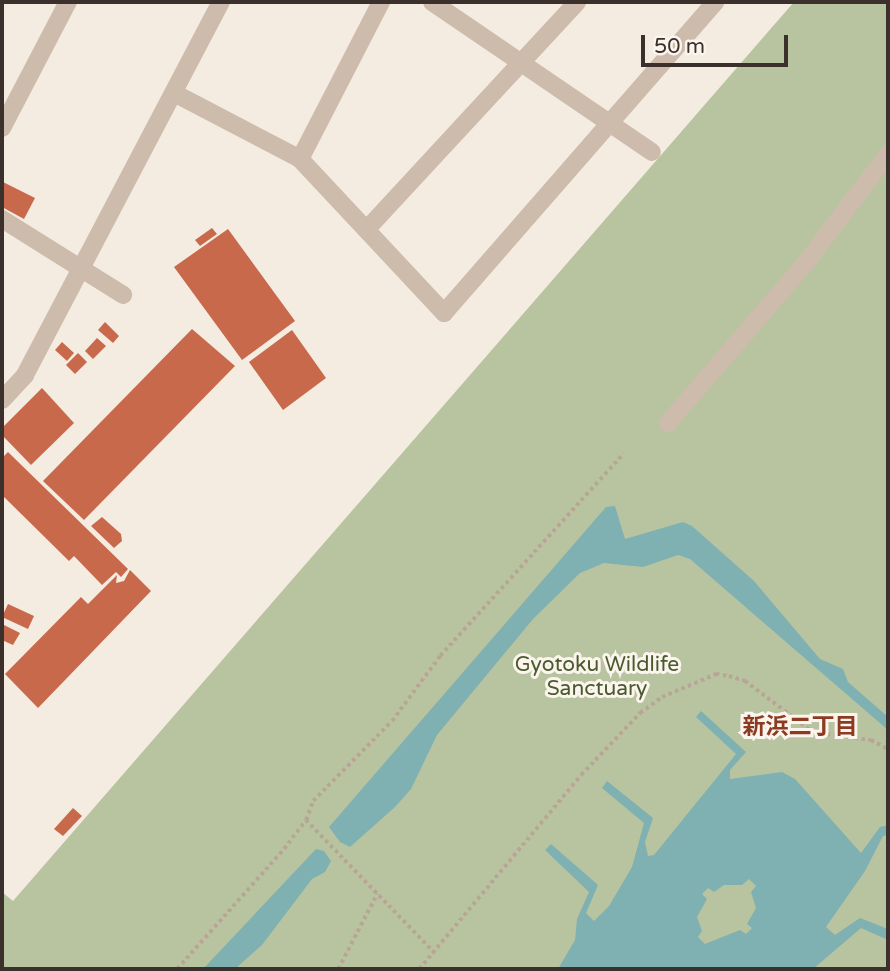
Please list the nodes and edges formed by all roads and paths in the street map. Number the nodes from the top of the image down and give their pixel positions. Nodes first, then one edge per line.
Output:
1 (68, 2) edge
2 (221, 2) edge
3 (381, 2) edge
4 (432, 2) edge
5 (577, 2) edge
6 (715, 2) edge
7 (522, 63) junction
8 (174, 93) junction
9 (611, 122) junction
10 (2, 128) edge
11 (652, 152) dead end
12 (888, 154) edge
13 (300, 159) junction
14 (2, 219) edge
15 (367, 229) junction
16 (82, 270) junction
17 (122, 295) dead end
18 (2, 400) edge
19 (668, 423) dead end
20 (623, 454) dead end
21 (888, 749) edge
22 (306, 820) junction
23 (377, 894) junction
24 (435, 953) junction
25 (177, 969) edge
26 (338, 969) edge
27 (419, 969) edge

1 - 10 street
2 - 8 street
3 - 13 street
4 - 7 street
5 - 7 street
6 - 9 street
7 - 9 street
7 - 15 street
8 - 13 street
8 - 16 street
9 - 11 street
9 - 15 street
12 - 19 street
13 - 15 street
14 - 16 street
16 - 17 street
16 - 18 street
20 - 22 path
21 - 24 path
22 - 23 path
22 - 25 path
23 - 24 path
23 - 26 path
24 - 27 path

